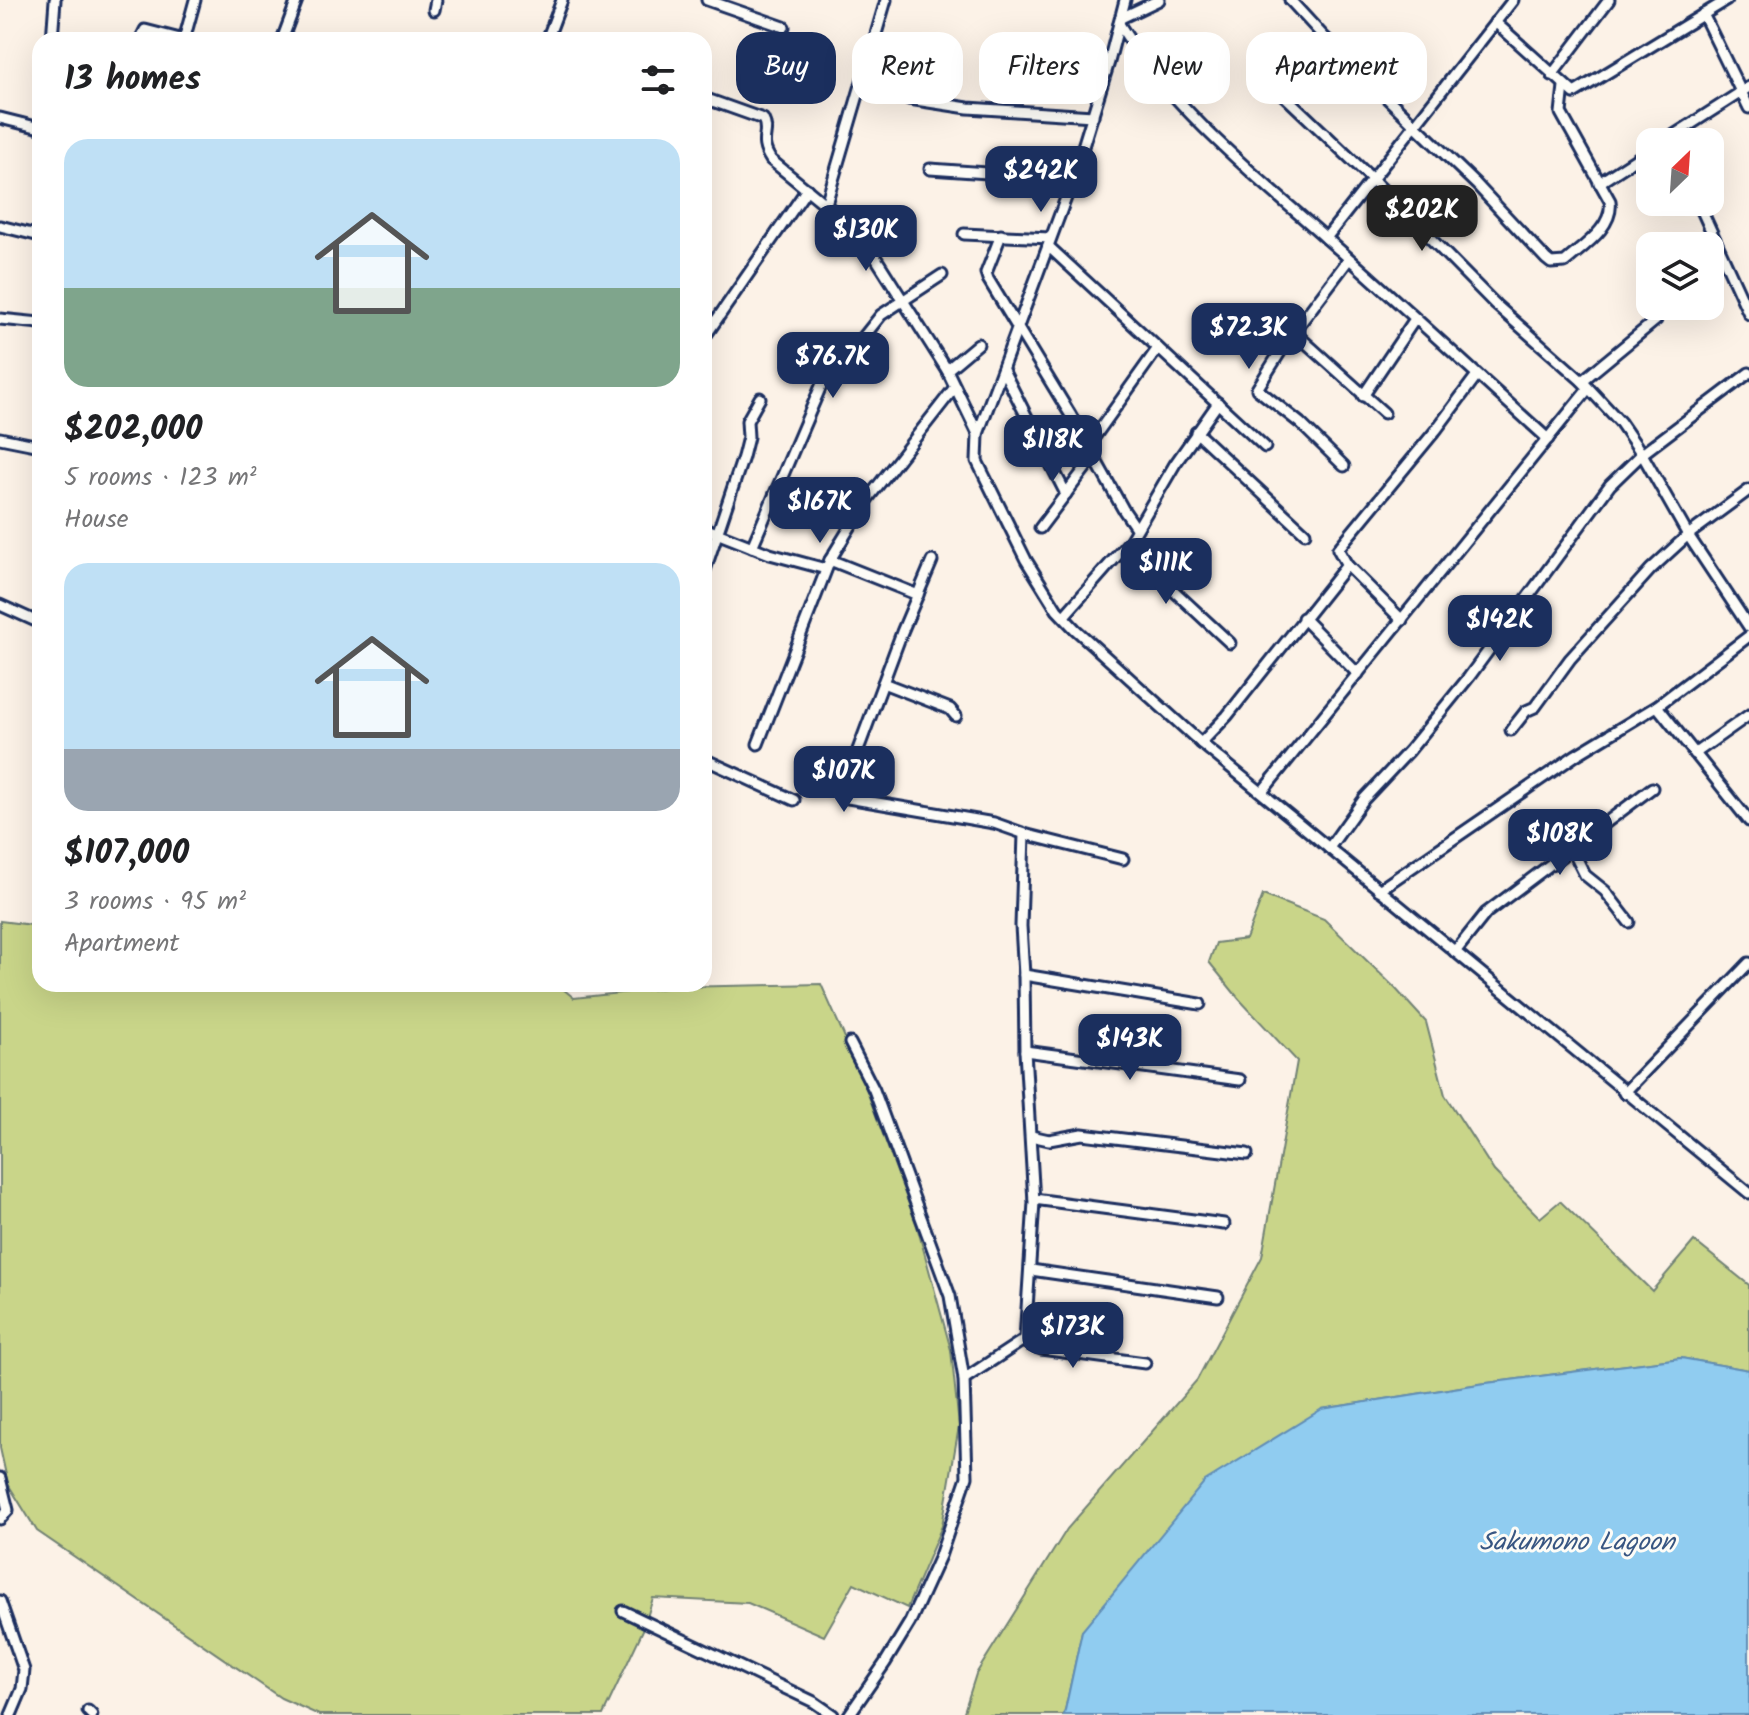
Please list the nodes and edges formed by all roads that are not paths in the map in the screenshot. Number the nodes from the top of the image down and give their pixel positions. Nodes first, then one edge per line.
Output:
1 (55, 0) edge
2 (195, 0) edge
3 (297, 0) edge
4 (562, 0) edge
5 (707, 0) edge
6 (886, 0) edge
7 (1125, 0) edge
8 (1159, 0) edge
9 (1290, 0) edge
10 (1513, 0) edge
11 (1609, 0) edge
12 (1727, 0) edge
13 (1703, 14) junction
14 (1120, 21) junction
15 (1495, 22) junction
16 (784, 27) dead end
17 (53, 32) edge
18 (186, 32) edge
19 (285, 32) edge
20 (550, 32) edge
21 (1552, 75) junction
22 (1564, 86) junction
23 (1745, 89) edge
24 (712, 101) edge
25 (942, 104) edge
26 (1293, 104) edge
27 (1749, 108) edge
28 (1093, 116) junction
29 (0, 118) edge
30 (32, 126) edge
31 (1413, 126) junction
32 (1686, 128) edge
33 (1636, 159) edge
34 (930, 169) dead end
35 (1371, 178) junction
36 (1073, 179) junction
37 (1599, 183) junction
38 (807, 189) junction
39 (826, 204) junction
40 (1704, 216) edge
41 (0, 226) edge
42 (32, 234) edge
43 (964, 234) dead end
44 (1001, 235) junction
45 (1326, 238) junction
46 (1049, 242) junction
47 (1349, 259) junction
48 (942, 275) dead end
49 (903, 301) junction
50 (1749, 314) edge
51 (0, 319) edge
52 (1415, 319) junction
53 (1656, 320) dead end
54 (32, 322) edge
55 (712, 326) edge
56 (1018, 326) junction
57 (1294, 332) junction
58 (978, 344) dead end
59 (1158, 348) junction
60 (947, 370) junction
61 (1003, 370) junction
62 (1477, 375) junction
63 (1744, 376) edge
64 (1585, 385) junction
65 (955, 387) junction
66 (1749, 389) edge
67 (1363, 396) junction
68 (760, 398) dead end
69 (1218, 403) junction
70 (1384, 413) dead end
71 (1196, 432) junction
72 (978, 434) junction
73 (0, 438) edge
74 (1548, 439) junction
75 (32, 444) edge
76 (1088, 446) junction
77 (1265, 447) dead end
78 (1642, 454) junction
79 (1093, 458) junction
80 (1344, 466) dead end
81 (1749, 490) edge
82 (1066, 494) junction
83 (1040, 528) dead end
84 (1136, 528) junction
85 (712, 531) edge
86 (717, 533) junction
87 (1305, 533) dead end
88 (1688, 535) junction
89 (1130, 541) junction
90 (752, 547) junction
91 (712, 548) edge
92 (932, 561) dead end
93 (828, 565) junction
94 (1347, 565) junction
95 (918, 595) junction
96 (0, 605) edge
97 (1064, 616) junction
98 (1303, 618) junction
99 (32, 619) edge
100 (1402, 620) junction
101 (1749, 627) edge
102 (1749, 636) edge
103 (1230, 643) dead end
104 (1358, 674) junction
105 (883, 683) junction
106 (1657, 706) junction
107 (1749, 715) edge
108 (956, 716) dead end
109 (1511, 730) dead end
110 (1201, 743) junction
111 (758, 744) dead end
112 (1694, 754) junction
113 (712, 763) edge
114 (1652, 788) dead end
115 (1262, 792) junction
116 (794, 800) dead end
117 (1749, 821) edge
118 (1024, 834) junction
119 (1571, 847) junction
120 (1329, 848) junction
121 (1123, 859) dead end
122 (1379, 890) junction
123 (1629, 922) dead end
124 (1455, 952) junction
125 (1749, 963) edge
126 (1024, 975) junction
127 (1200, 1004) dead end
128 (850, 1043) dead end
129 (1025, 1051) junction
130 (1240, 1080) dead end
131 (1624, 1093) junction
132 (1031, 1136) junction
133 (1247, 1154) dead end
134 (1749, 1193) edge
135 (1034, 1199) junction
136 (1224, 1224) dead end
137 (1031, 1270) junction
138 (1218, 1297) dead end
139 (1025, 1339) junction
140 (1145, 1363) dead end
141 (964, 1379) junction
142 (0, 1478) edge
143 (0, 1519) edge
144 (0, 1601) edge
145 (623, 1611) dead end
146 (11, 1715) edge
147 (833, 1715) edge
148 (849, 1715) edge

1 - 17 street
2 - 18 street
3 - 19 street
4 - 20 street
5 - 16 street
6 - 39 street
7 - 14 street
8 - 14 street
9 - 31 street
10 - 15 street
11 - 21 street
12 - 13 street
13 - 22 street
13 - 23 street
14 - 28 street
14 - 45 street
15 - 21 street
15 - 31 street
21 - 22 street
22 - 37 street
23 - 27 street
23 - 32 street
24 - 38 street
25 - 28 street
26 - 35 street
28 - 36 street
29 - 30 street
31 - 35 street
31 - 37 street
33 - 37 street
34 - 36 street
35 - 45 street
35 - 64 street
36 - 46 street
38 - 39 street
38 - 55 street
39 - 49 street
40 - 50 street
41 - 42 street
43 - 44 street
44 - 46 street
44 - 56 street
45 - 47 street
46 - 56 street
46 - 59 street
47 - 52 street
47 - 57 street
48 - 49 street
49 - 60 street
49 - 90 street
51 - 54 street
52 - 62 street
52 - 67 street
53 - 64 street
56 - 61 street
56 - 76 street
57 - 67 street
57 - 80 street
58 - 60 street
59 - 69 street
59 - 76 street
60 - 65 street
61 - 72 street
61 - 82 street
62 - 74 street
62 - 94 street
63 - 66 street
63 - 78 street
64 - 74 street
64 - 78 street
65 - 72 street
65 - 93 street
67 - 70 street
68 - 86 street
69 - 71 street
69 - 77 street
71 - 84 street
71 - 87 street
72 - 97 street
73 - 75 street
74 - 100 street
76 - 79 street
78 - 88 street
78 - 120 street
79 - 82 street
79 - 84 street
81 - 88 street
82 - 83 street
84 - 89 street
85 - 86 street
86 - 90 street
86 - 91 street
88 - 101 street
88 - 109 street
89 - 97 street
89 - 103 street
90 - 93 street
92 - 95 street
93 - 95 street
93 - 111 street
94 - 98 street
94 - 100 street
95 - 105 street
96 - 99 street
97 - 110 street
98 - 104 street
98 - 110 street
100 - 104 street
102 - 106 street
104 - 115 street
105 - 108 street
105 - 118 street
106 - 112 street
106 - 122 street
107 - 112 street
110 - 115 street
112 - 117 street
113 - 116 street
114 - 119 street
115 - 120 street
118 - 121 street
118 - 126 street
119 - 123 street
119 - 124 street
120 - 122 street
122 - 124 street
124 - 131 street
125 - 131 street
126 - 127 street
126 - 129 street
128 - 141 street
129 - 130 street
129 - 132 street
131 - 134 street
132 - 133 street
132 - 135 street
135 - 136 street
135 - 137 street
137 - 138 street
137 - 139 street
139 - 140 street
139 - 141 street
141 - 148 street
142 - 143 street
144 - 146 street
145 - 147 street

